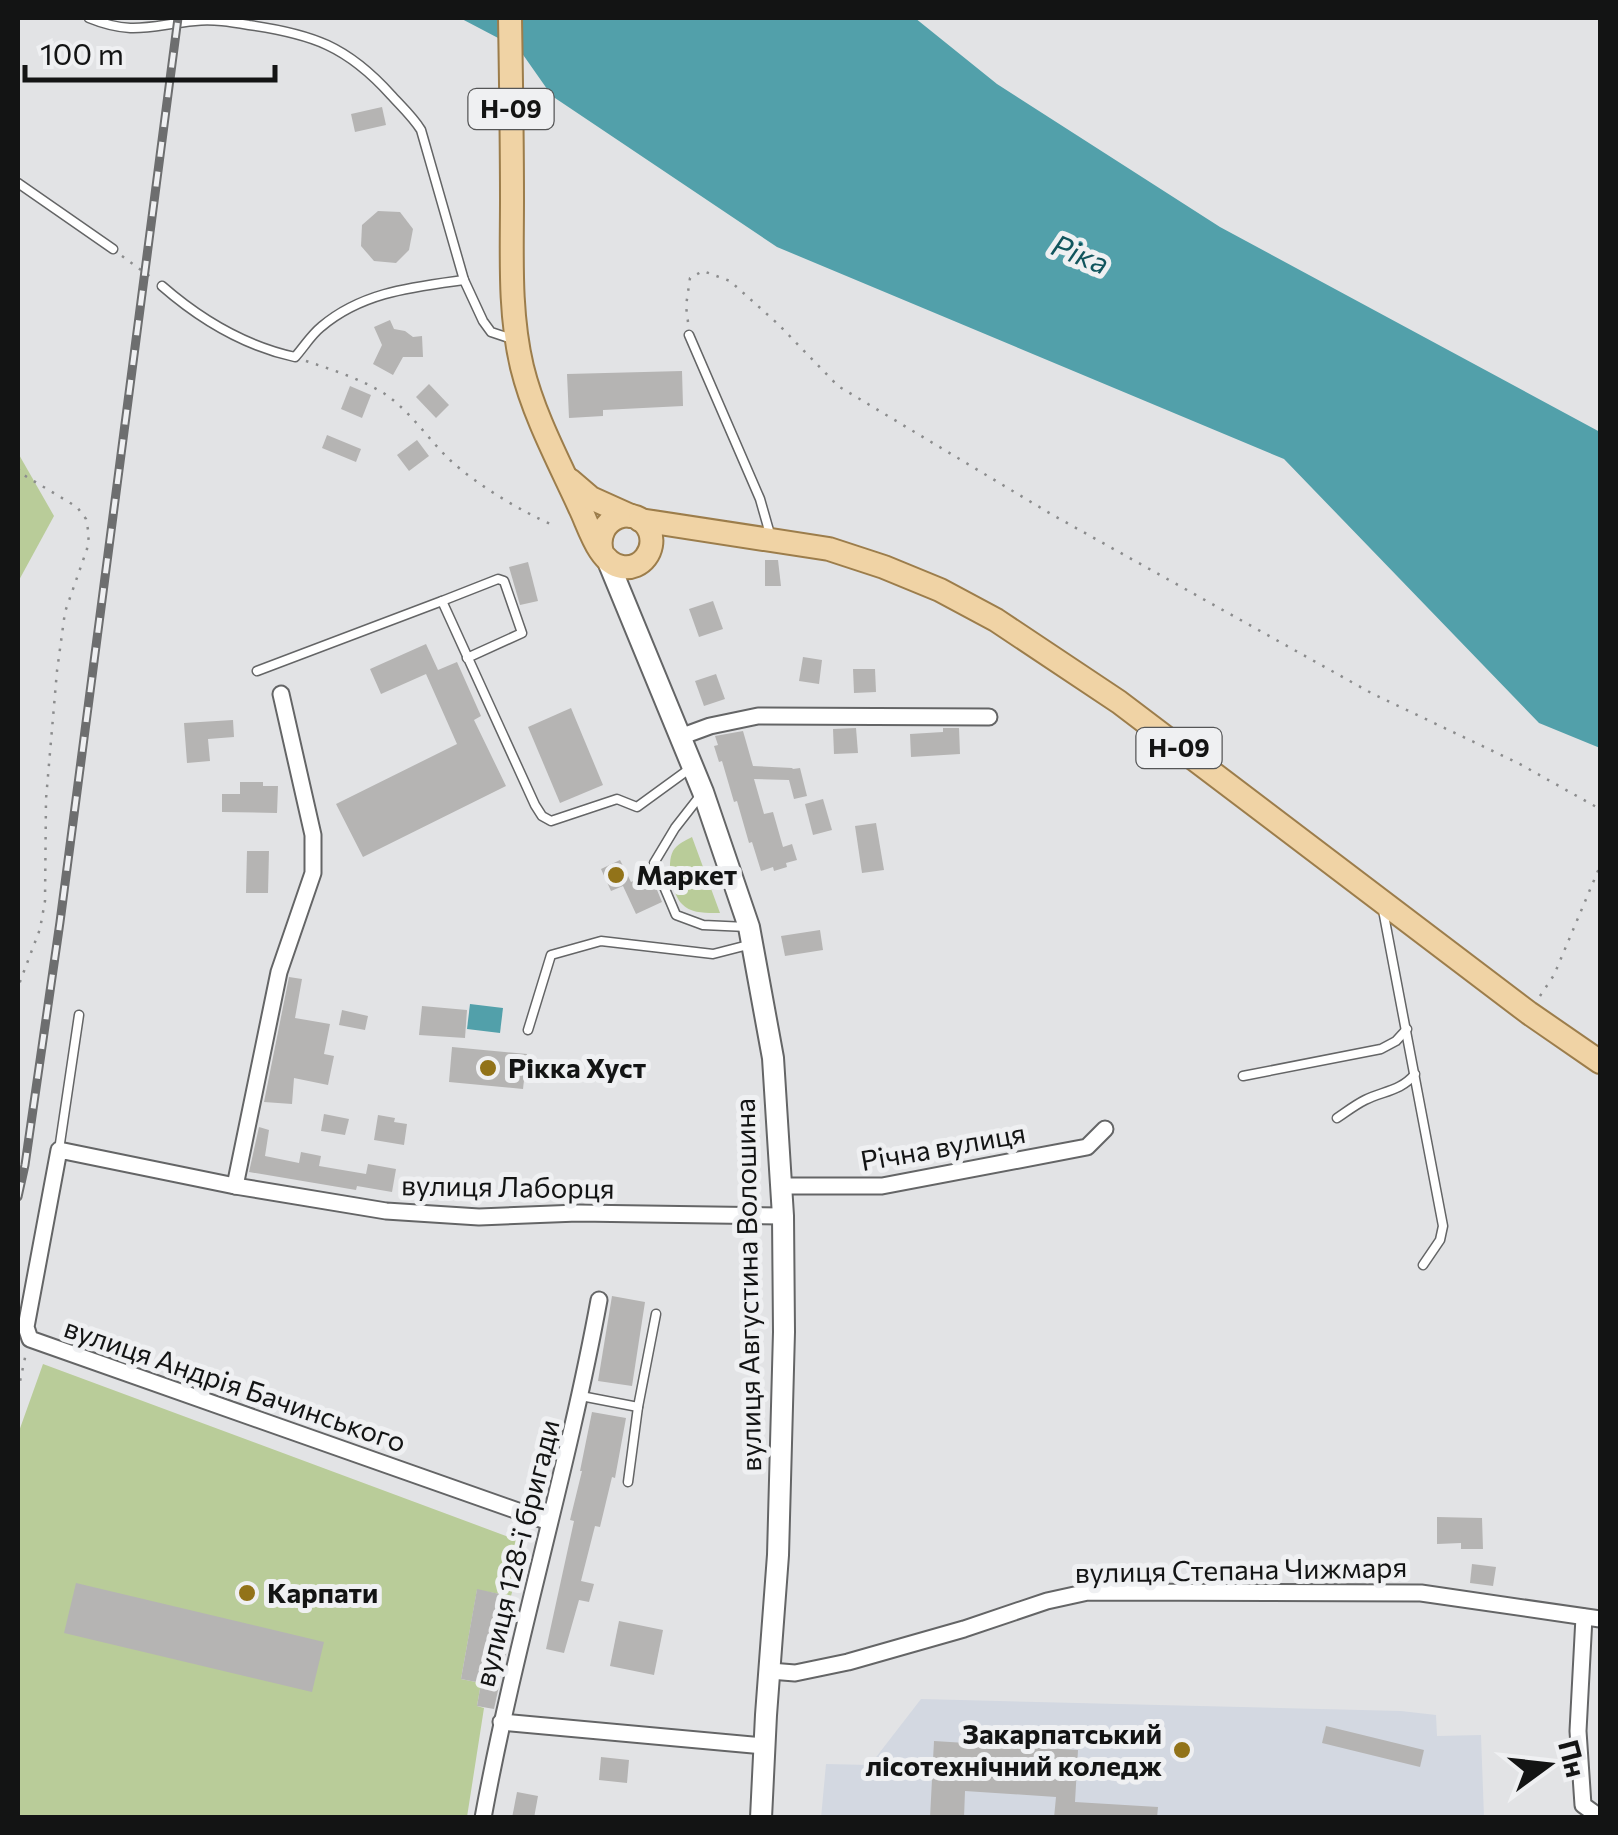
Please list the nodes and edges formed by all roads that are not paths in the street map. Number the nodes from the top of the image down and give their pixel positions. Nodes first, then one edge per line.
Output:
1 (89, 18) edge
2 (510, 18) edge
3 (18, 183) edge
4 (113, 249) road end
5 (464, 280) junction
6 (162, 286) road end
7 (689, 335) road end
8 (516, 340) junction
9 (564, 474) junction
10 (636, 518) junction
11 (711, 530) junction
12 (772, 539) junction
13 (605, 556) junction
14 (640, 563) junction
15 (621, 598) junction
16 (442, 601) junction
17 (467, 658) junction
18 (258, 671) dead end
19 (281, 694) dead end
20 (989, 718) dead end
21 (680, 737) junction
22 (692, 766) junction
23 (703, 792) junction
24 (1382, 901) junction
25 (750, 935) junction
26 (79, 1014) dead end
27 (1407, 1028) junction
28 (528, 1030) dead end
29 (1600, 1062) edge
30 (1415, 1074) junction
31 (1243, 1076) dead end
32 (1337, 1118) dead end
33 (1105, 1129) dead end
34 (59, 1150) junction
35 (235, 1186) junction
36 (781, 1186) junction
37 (783, 1216) junction
38 (1422, 1265) dead end
39 (599, 1300) dead end
40 (656, 1314) dead end
41 (581, 1396) junction
42 (638, 1408) junction
43 (628, 1482) dead end
44 (549, 1522) junction
45 (1592, 1618) edge
46 (770, 1671) junction
47 (500, 1722) junction
48 (764, 1746) junction
49 (483, 1818) edge
50 (761, 1818) edge
51 (1596, 1818) edge

1 - 5 lane
2 - 8 main road, вулиця Августина Волошина / Н-09
3 - 4 lane
5 - 6 lane
5 - 8 lane
7 - 12 lane
8 - 9 main road, вулиця Августина Волошина / Н-09
9 - 10 main road, Н-09
9 - 13 main road, вулиця Августина Волошина / Н-09
10 - 11 main road, Н-09
10 - 13 main road
10 - 14 main road
11 - 12 main road, Н-09
11 - 14 main road, Н-09
12 - 24 main road, Н-09
13 - 14 main road
13 - 15 main road, вулиця Августина Волошина
14 - 15 main road
15 - 21 main road, вулиця Августина Волошина
16 - 17 lane
16 - 17 lane
16 - 18 lane
17 - 22 lane
19 - 35 street
20 - 21 street
21 - 22 main road, вулиця Августина Волошина
22 - 23 main road, вулиця Августина Волошина
23 - 25 main road, вулиця Августина Волошина
23 - 25 lane
24 - 27 lane
24 - 29 main road, Н-09
25 - 28 lane
25 - 36 main road, вулиця Августина Волошина
26 - 34 lane
27 - 30 lane
27 - 31 lane
30 - 32 lane
30 - 38 lane
33 - 36 street, Річна вулиця
34 - 35 street, вулиця Лаборця
34 - 44 street, вулиця Андрія Бачинського
35 - 37 street, вулиця Лаборця
36 - 37 main road, вулиця Августина Волошина
37 - 46 main road, вулиця Августина Волошина
39 - 41 street, вулиця 128-ї бригади
40 - 42 lane
41 - 42 lane
41 - 44 street, вулиця 128-ї бригади
42 - 43 lane
44 - 47 street, вулиця 128-ї бригади
45 - 46 street, вулиця Степана Чижмаря
45 - 51 street
46 - 48 main road, вулиця Августина Волошина
47 - 48 street
47 - 49 street, вулиця 128-ї бригади
48 - 50 main road, вулиця Августина Волошина

